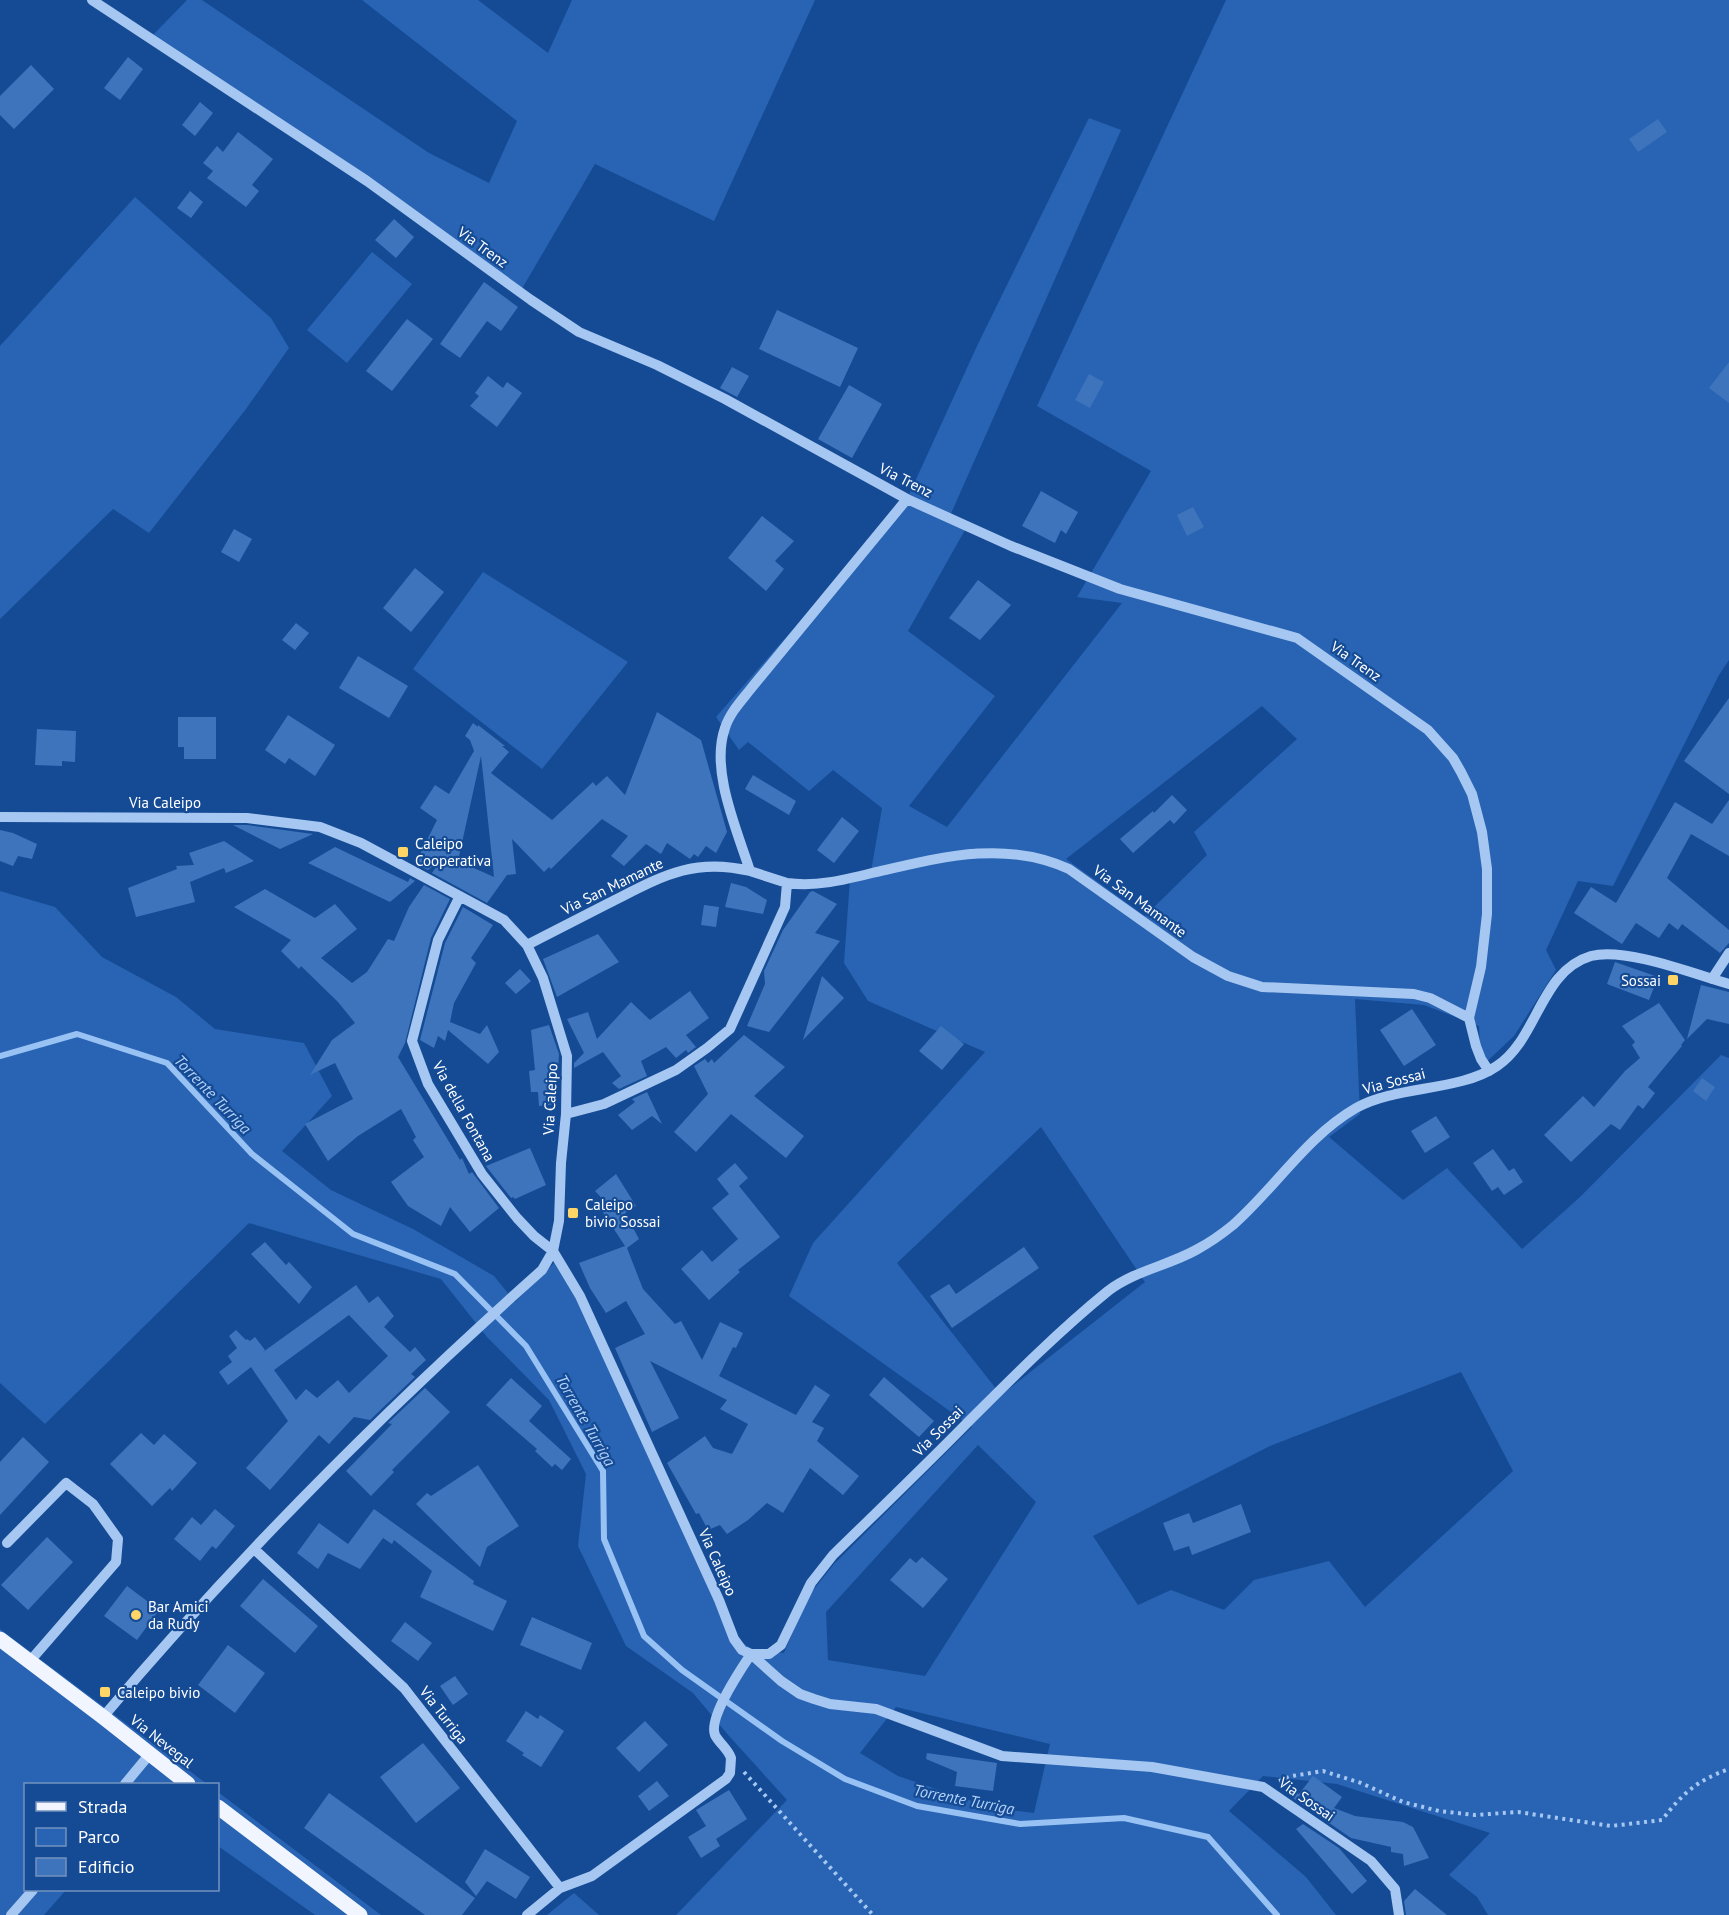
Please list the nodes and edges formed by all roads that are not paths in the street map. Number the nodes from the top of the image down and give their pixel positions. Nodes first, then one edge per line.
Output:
1 (92, 0) edge
2 (907, 499) junction
3 (0, 817) edge
4 (750, 871) junction
5 (787, 883) junction
6 (460, 896) junction
7 (527, 945) junction
8 (1729, 952) edge
9 (1712, 979) junction
10 (1729, 984) edge
11 (1469, 1018) junction
12 (1489, 1071) junction
13 (566, 1114) junction
14 (553, 1251) junction
15 (7, 1543) dead end
16 (254, 1549) junction
17 (0, 1639) edge
18 (751, 1654) junction
19 (30, 1661) junction
20 (103, 1717) junction
21 (149, 1755) junction
22 (127, 1783) edge
23 (185, 1783) edge
24 (219, 1808) edge
25 (560, 1888) junction
26 (32, 1891) edge
27 (11, 1915) edge
28 (360, 1915) edge
29 (527, 1915) edge
30 (1400, 1915) edge

1 - 2 street, Via Trenz
2 - 4 street
2 - 11 street, Via Trenz
3 - 6 street, Via Caleipo
4 - 5 street, Via San Mamante
4 - 7 street, Via San Mamante
5 - 11 street, Via San Mamante
5 - 13 street
6 - 7 street, Via Caleipo
6 - 14 street, Via della Fontana
7 - 13 street, Via Caleipo
8 - 9 street
9 - 10 street, Via Sossai
9 - 12 street, Via Sossai
11 - 12 street, Via Trenz
12 - 18 street, Via Sossai
13 - 14 street, Via Caleipo
14 - 16 street
14 - 18 street, Via Caleipo
15 - 19 street
16 - 20 street
16 - 25 street, Via Turriga
17 - 19 main road, Via Nevegal
18 - 25 street
18 - 30 street, Via Sossai
19 - 20 main road, Via Nevegal
20 - 21 main road, Via Nevegal
21 - 22 street
21 - 23 main road, Via Nevegal
24 - 28 main road
25 - 29 street
26 - 27 street

